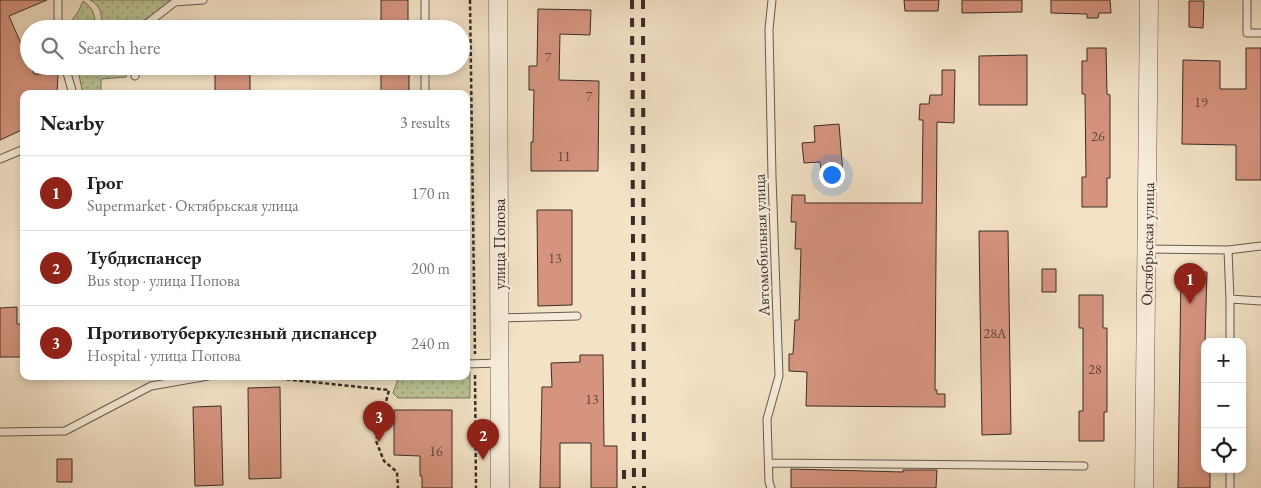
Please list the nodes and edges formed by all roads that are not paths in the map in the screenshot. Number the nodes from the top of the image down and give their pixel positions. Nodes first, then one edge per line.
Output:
1 (58, 0) edge
2 (203, 0) edge
3 (425, 0) edge
4 (498, 0) edge
5 (772, 0) edge
6 (1149, 0) edge
7 (1247, 0) edge
8 (58, 20) edge
9 (152, 20) edge
10 (425, 20) edge
11 (1261, 33) edge
12 (67, 75) edge
13 (425, 75) edge
14 (71, 90) edge
15 (425, 90) edge
16 (20, 151) edge
17 (0, 159) edge
18 (1261, 246) edge
19 (1147, 249) junction
20 (1228, 250) junction
21 (1230, 299) junction
22 (1261, 301) edge
23 (577, 316) dead end
24 (499, 318) junction
25 (1230, 338) edge
26 (500, 363) junction
27 (470, 364) edge
28 (185, 380) edge
29 (0, 432) edge
30 (769, 463) junction
31 (1084, 466) dead end
32 (1230, 473) edge
33 (500, 488) edge
34 (771, 488) edge
35 (1144, 488) edge
36 (1230, 488) edge

1 - 8 lane
2 - 9 lane
3 - 10 lane
4 - 24 street, улица Попова
5 - 30 lane, Автомобильная улица
6 - 19 street, Октябрьская улица
7 - 11 lane
12 - 14 lane
13 - 15 lane
16 - 17 lane
18 - 20 lane
19 - 20 lane
19 - 35 street, Октябрьская улица
20 - 21 lane
21 - 22 lane
21 - 25 lane
23 - 24 lane
24 - 26 street, улица Попова
26 - 27 lane
26 - 33 street, улица Попова
28 - 29 lane
30 - 31 lane
30 - 34 lane, Автомобильная улица
32 - 36 lane

